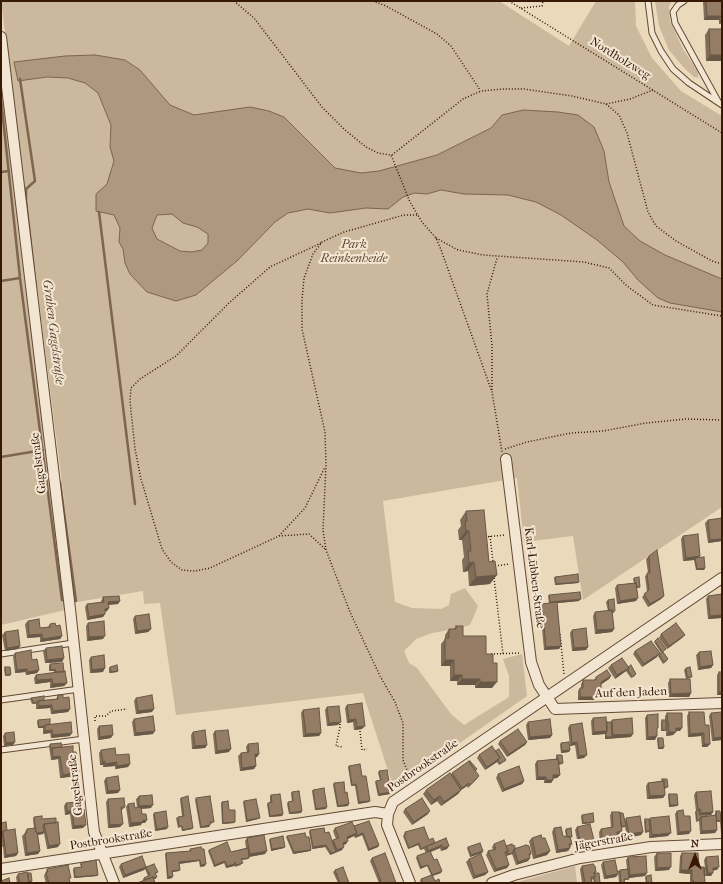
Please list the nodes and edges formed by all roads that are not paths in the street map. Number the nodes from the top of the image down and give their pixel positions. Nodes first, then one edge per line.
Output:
1 (648, 1) edge
2 (684, 1) edge
3 (1, 37) edge
4 (721, 104) edge
5 (506, 459) road end
6 (722, 578) edge
7 (73, 643) junction
8 (1, 654) edge
9 (79, 689) junction
10 (546, 697) junction
11 (1, 700) edge
12 (722, 703) edge
13 (84, 739) junction
14 (1, 750) edge
15 (388, 814) junction
16 (722, 844) edge
17 (102, 855) junction
18 (1, 869) edge
19 (114, 883) edge
20 (410, 883) edge
21 (492, 883) edge

1 - 4 lane
2 - 4 lane
3 - 7 street, Gagelstraße
5 - 10 street, Karl-Lübben-Straße
6 - 10 street, Postbrookstraße
7 - 8 lane
7 - 9 street, Gagelstraße
9 - 11 lane
9 - 13 street, Gagelstraße
10 - 12 street, Auf den Jaden
10 - 15 street, Postbrookstraße
13 - 14 lane
13 - 17 street, Gagelstraße
15 - 17 street, Postbrookstraße
15 - 20 street
16 - 21 street, Jägerstraße
17 - 18 street, Postbrookstraße
17 - 19 street, Gagelstraße

